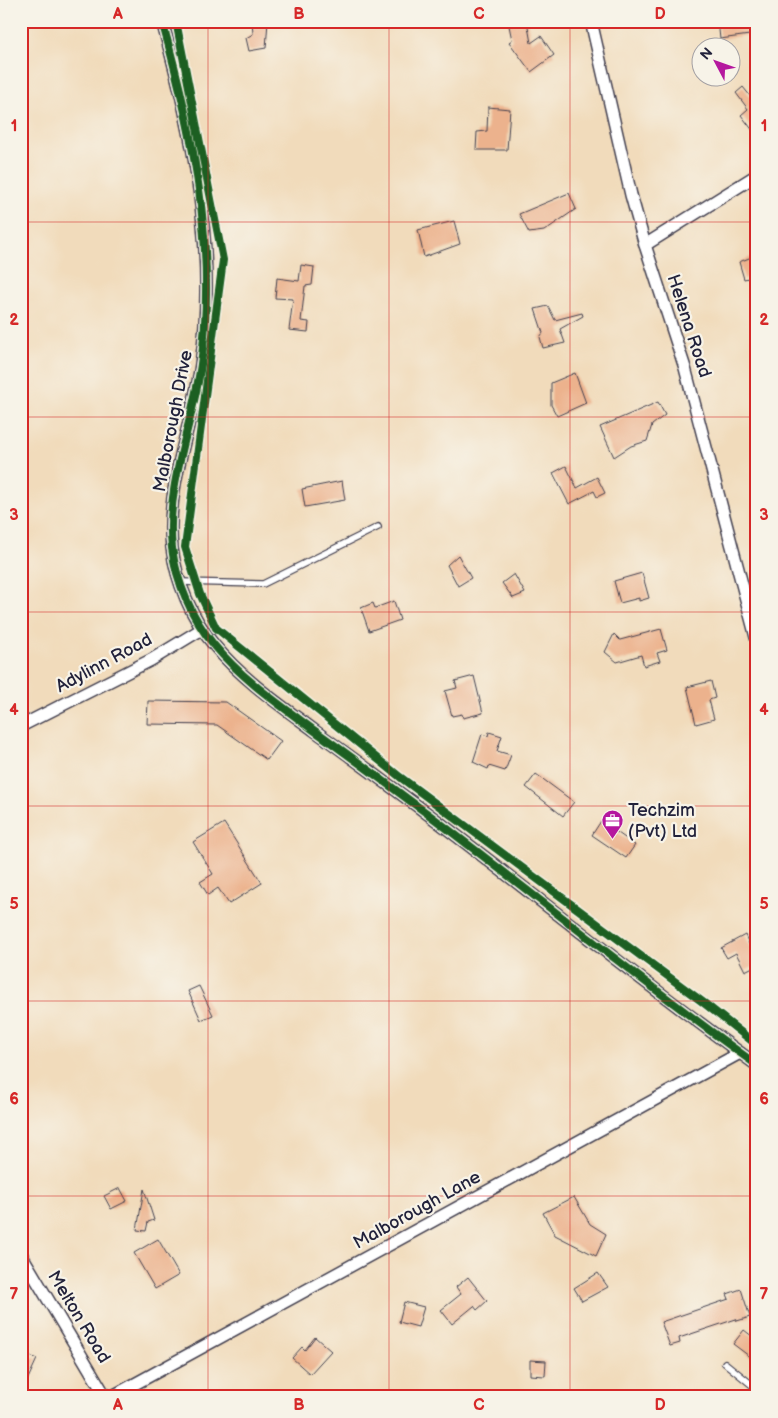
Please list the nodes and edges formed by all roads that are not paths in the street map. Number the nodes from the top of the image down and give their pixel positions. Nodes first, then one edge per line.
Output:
1 (162, 21) edge
2 (591, 21) edge
3 (757, 175) edge
4 (645, 246) junction
5 (378, 527) dead end
6 (181, 582) junction
7 (202, 629) junction
8 (757, 641) edge
9 (21, 726) edge
10 (740, 1053) junction
11 (757, 1065) edge
12 (21, 1254) edge
13 (725, 1363) dead end
14 (757, 1389) edge
15 (106, 1397) edge
16 (111, 1397) edge

1 - 6 street, Malborough Drive
2 - 4 street, Helena Road
3 - 4 street
4 - 8 street, Helena Road
5 - 6 lane
6 - 7 street, Malborough Drive
7 - 9 street, Adylinn Road
7 - 10 street, Malborough Drive
10 - 11 street, Malborough Drive
10 - 16 street, Malborough Lane
12 - 15 street, Melton Road
13 - 14 lane

